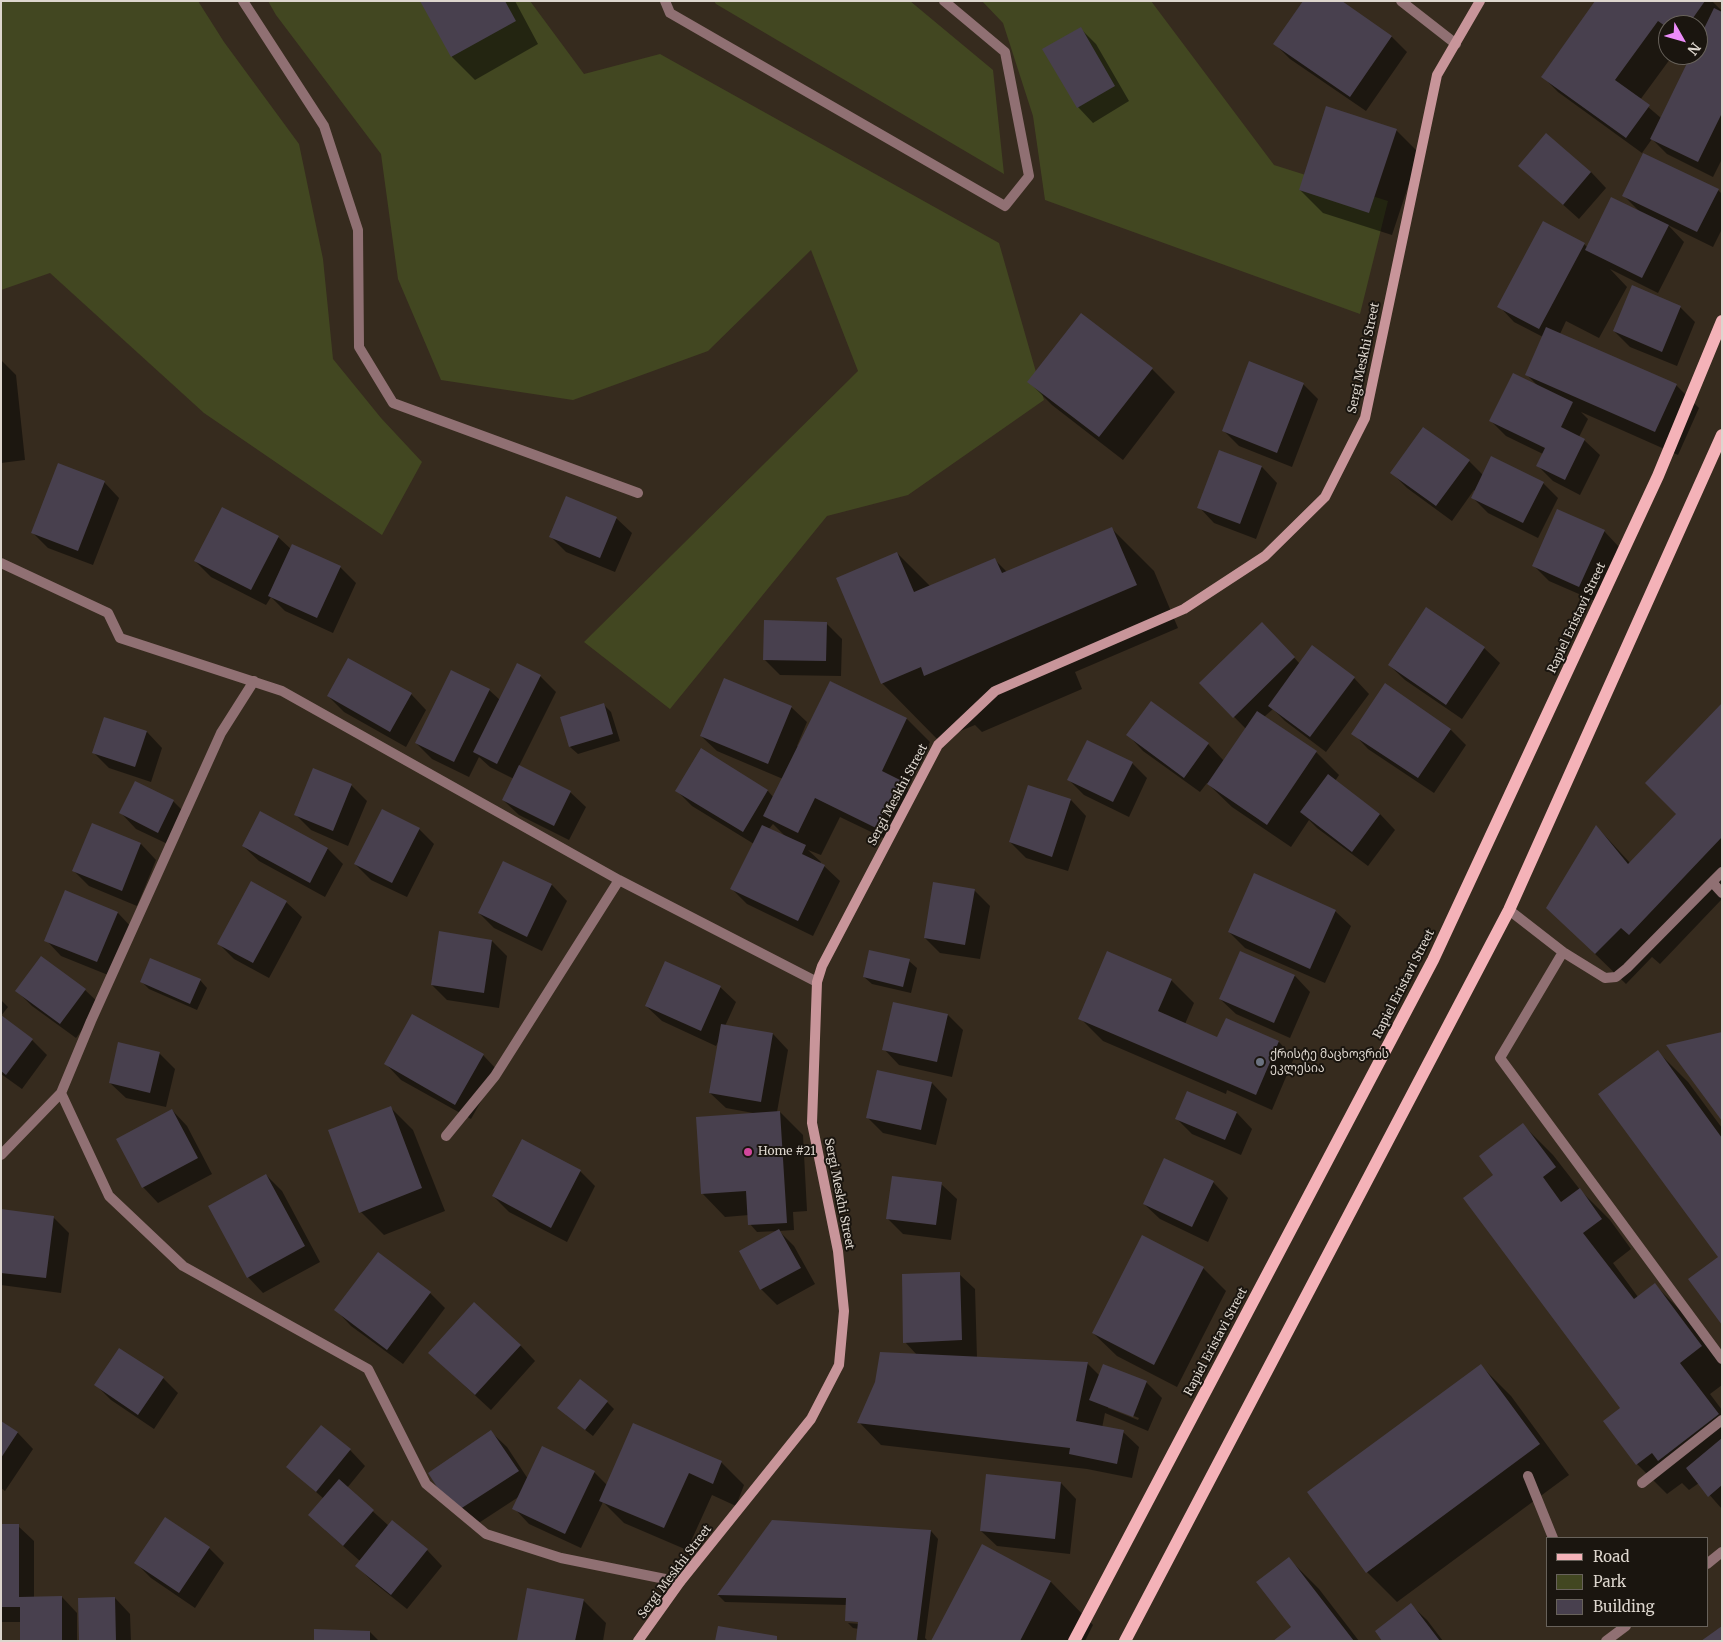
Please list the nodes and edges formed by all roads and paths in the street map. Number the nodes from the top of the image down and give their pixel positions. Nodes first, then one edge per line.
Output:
1 (243, 1) edge
2 (665, 1) edge
3 (944, 1) edge
4 (1401, 1) edge
5 (1480, 1) edge
6 (1456, 44) junction
7 (1722, 321) edge
8 (1722, 435) edge
9 (638, 493) dead end
10 (1, 563) edge
11 (254, 681) junction
12 (1722, 872) edge
13 (620, 880) junction
14 (1712, 882) junction
15 (1722, 893) edge
16 (1509, 910) junction
17 (1562, 952) junction
18 (818, 982) junction
19 (62, 1093) junction
20 (446, 1136) dead end
21 (1, 1155) edge
22 (1722, 1359) edge
23 (1722, 1420) edge
24 (1528, 1476) dead end
25 (1642, 1483) dead end
26 (1553, 1537) edge
27 (1722, 1552) edge
28 (1708, 1563) edge
29 (680, 1582) junction
30 (1614, 1629) edge
31 (638, 1641) edge
32 (1074, 1641) edge
33 (1124, 1641) edge
34 (1606, 1641) edge

1 - 9 street
2 - 3 street
4 - 6 street
5 - 6 street, Sergi Meskhi Street
6 - 18 street, Sergi Meskhi Street
7 - 32 main road, Rapiel Eristavi Street
8 - 16 main road
10 - 11 street
11 - 13 street
11 - 19 street
12 - 14 street
13 - 18 street
13 - 20 street
14 - 15 street
14 - 17 street
16 - 17 street
16 - 33 main road
17 - 22 street
18 - 29 street, Sergi Meskhi Street
19 - 21 street
19 - 29 street
23 - 25 street
24 - 26 street
27 - 28 street
29 - 31 street, Sergi Meskhi Street
30 - 34 street

